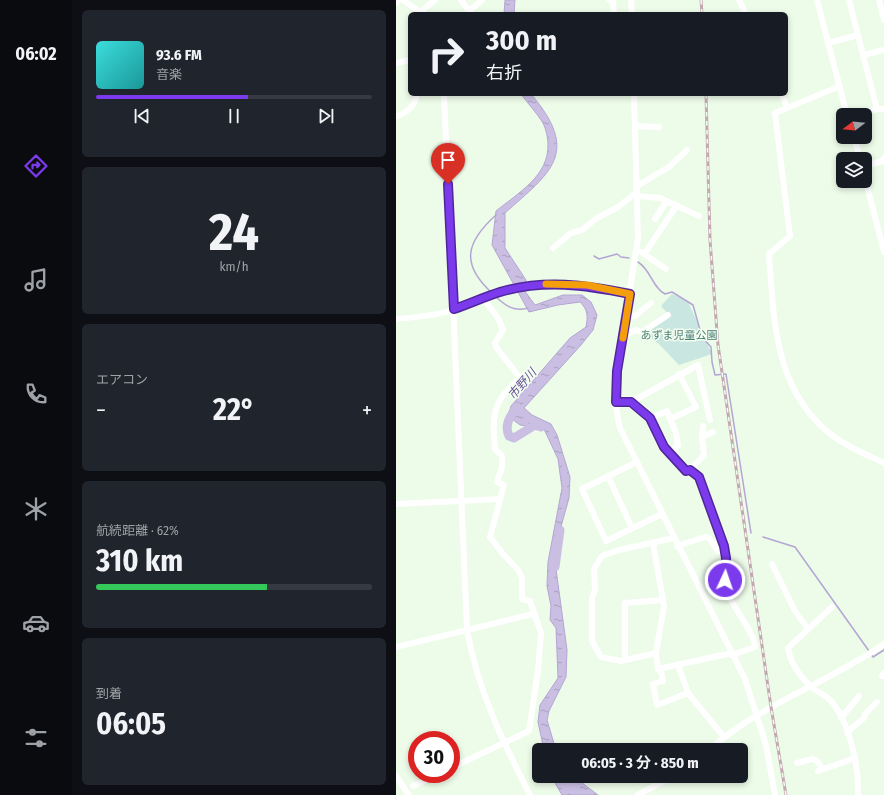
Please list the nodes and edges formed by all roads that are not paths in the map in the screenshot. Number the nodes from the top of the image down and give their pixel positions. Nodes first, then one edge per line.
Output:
1 (399, 0) edge
2 (403, 0) edge
3 (435, 0) edge
4 (461, 0) edge
5 (482, 0) edge
6 (609, 0) edge
7 (631, 0) edge
8 (739, 0) edge
9 (817, 0) edge
10 (849, 0) edge
11 (880, 1) edge
12 (396, 3) edge
13 (418, 12) edge
14 (420, 12) edge
15 (614, 12) edge
16 (632, 12) edge
17 (745, 12) edge
18 (884, 20) edge
19 (858, 35) junction
20 (828, 43) junction
21 (884, 50) edge
22 (863, 55) junction
23 (408, 60) edge
24 (396, 63) edge
25 (840, 86) junction
26 (416, 96) edge
27 (444, 96) edge
28 (634, 96) edge
29 (783, 96) edge
30 (787, 108) junction
31 (845, 108) edge
32 (881, 109) edge
33 (396, 116) edge
34 (635, 126) junction
35 (659, 127) dead end
36 (687, 150) dead end
37 (884, 158) edge
38 (872, 165) edge
39 (868, 188) edge
40 (637, 192) junction
41 (667, 201) junction
42 (677, 205) junction
43 (699, 216) dead end
44 (655, 219) dead end
45 (881, 232) edge
46 (553, 248) dead end
47 (636, 250) junction
48 (884, 252) edge
49 (644, 253) junction
50 (666, 269) dead end
51 (630, 294) junction
52 (483, 298) junction
53 (651, 302) dead end
54 (454, 309) junction
55 (668, 316) dead end
56 (626, 318) junction
57 (396, 319) edge
58 (623, 336) junction
59 (678, 374) junction
60 (616, 402) junction
61 (631, 402) junction
62 (650, 418) junction
63 (670, 419) junction
64 (710, 420) dead end
65 (703, 426) dead end
66 (713, 432) dead end
67 (702, 437) junction
68 (670, 452) junction
69 (637, 462) junction
70 (884, 463) edge
71 (690, 470) junction
72 (608, 476) junction
73 (500, 499) junction
74 (461, 501) junction
75 (396, 504) edge
76 (662, 514) junction
77 (632, 528) junction
78 (674, 538) junction
79 (653, 543) junction
80 (677, 546) junction
81 (725, 550) junction
82 (772, 564) dead end
83 (663, 600) junction
84 (832, 607) dead end
85 (533, 614) junction
86 (808, 629) junction
87 (467, 630) junction
88 (884, 644) edge
89 (396, 647) edge
90 (656, 654) junction
91 (732, 654) junction
92 (625, 660) junction
93 (678, 665) junction
94 (658, 669) junction
95 (811, 687) junction
96 (688, 693) junction
97 (859, 696) dead end
98 (877, 702) dead end
99 (758, 715) junction
100 (840, 718) junction
101 (847, 732) junction
102 (724, 737) junction
103 (717, 743) edge
104 (504, 744) junction
105 (855, 758) junction
106 (798, 763) dead end
107 (460, 764) edge
108 (396, 776) edge
109 (419, 783) edge
110 (660, 783) edge
111 (413, 786) dead end
112 (773, 794) edge
113 (409, 795) edge
114 (530, 795) edge
115 (638, 795) edge
116 (858, 795) edge

1 - 12 street
2 - 13 street
3 - 14 street
4 - 5 street
6 - 15 street
7 - 16 street
8 - 17 street
9 - 20 street
10 - 19 street
11 - 18 street
19 - 20 street
19 - 22 street
20 - 25 street
21 - 22 street
22 - 32 street
23 - 24 street
25 - 30 street
25 - 31 street
26 - 33 street
27 - 54 street
28 - 34 street
29 - 30 street
30 - 70 street
34 - 35 street
34 - 40 street
36 - 40 street
37 - 38 street
39 - 45 street
40 - 41 street
40 - 46 street
40 - 47 street
41 - 42 street
41 - 44 street
42 - 43 street
42 - 49 street
45 - 48 street
47 - 49 street
47 - 51 street
49 - 50 street
51 - 52 street
51 - 56 street
52 - 54 street
52 - 73 street
53 - 56 street
54 - 57 street
54 - 74 street
55 - 58 street
56 - 58 street
58 - 60 street
59 - 61 street
59 - 63 street
59 - 64 street
60 - 61 street
60 - 69 street
61 - 62 street
62 - 63 street
62 - 68 street
63 - 68 street
65 - 67 street
66 - 67 street
67 - 71 street
68 - 71 street
69 - 72 street
69 - 76 street
71 - 81 street
72 - 77 street
72 - 77 street
73 - 74 street
73 - 85 street
74 - 75 street
74 - 87 street
76 - 77 street
76 - 78 street
78 - 79 street
78 - 80 street
79 - 83 street
79 - 92 street
80 - 81 street
80 - 91 street
81 - 91 street
82 - 86 street
83 - 90 street
83 - 92 street
84 - 86 street
85 - 87 street
85 - 104 street
86 - 95 street
87 - 89 street
87 - 104 street
88 - 95 street
90 - 92 street
90 - 94 street
91 - 93 street
91 - 99 street
93 - 94 street
93 - 96 street
94 - 96 street
95 - 99 street
95 - 100 street
96 - 102 street
97 - 100 street
98 - 101 street
99 - 102 street
99 - 112 street
100 - 101 street
101 - 105 street
102 - 103 street
104 - 107 street
104 - 114 street
105 - 106 street
105 - 116 street
108 - 113 street
109 - 111 street
110 - 115 street

